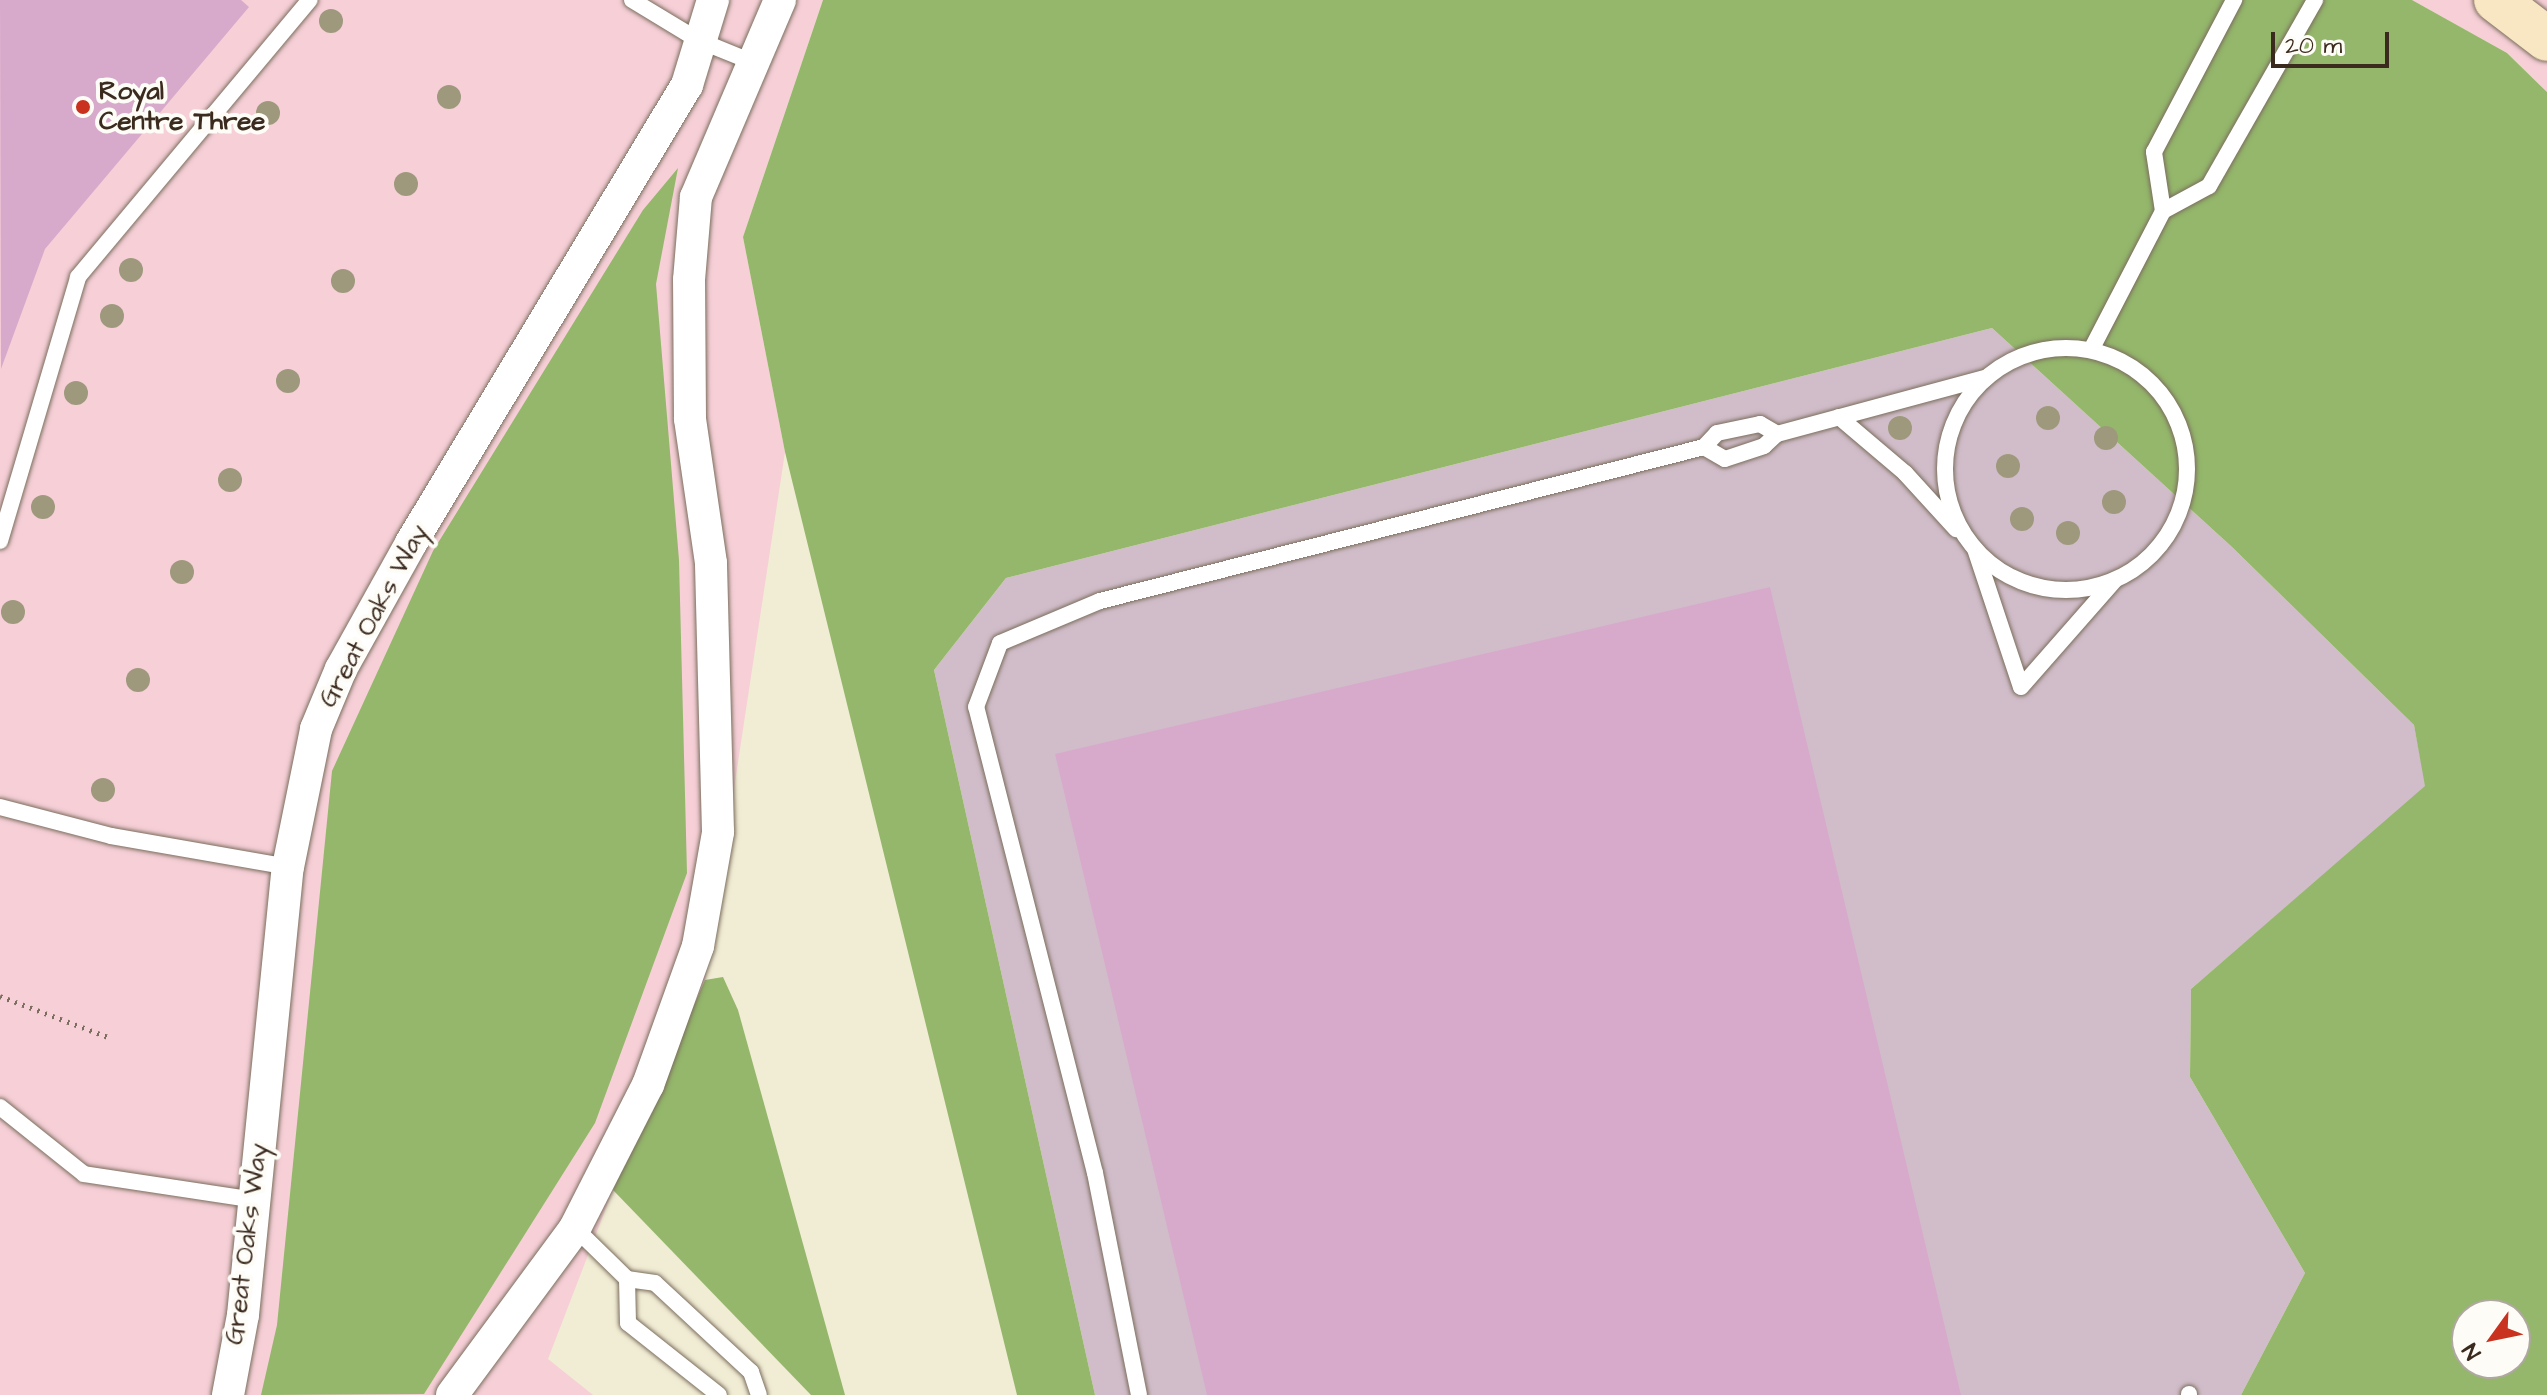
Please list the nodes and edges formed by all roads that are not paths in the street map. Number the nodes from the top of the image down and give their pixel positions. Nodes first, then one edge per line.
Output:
1 (310, 0) edge
2 (632, 0) edge
3 (713, 0) edge
4 (780, 0) edge
5 (2234, 0) edge
6 (2315, 0) edge
7 (2496, 0) edge
8 (2547, 39) edge
9 (698, 40) junction
10 (757, 64) junction
11 (2163, 211) junction
12 (2091, 350) junction
13 (1985, 378) junction
14 (1839, 417) junction
15 (1777, 434) junction
16 (1704, 447) junction
17 (0, 541) edge
18 (1976, 550) junction
19 (2116, 580) junction
20 (0, 807) edge
21 (288, 867) junction
22 (0, 1107) edge
23 (255, 1200) junction
24 (575, 1228) junction
25 (627, 1279) junction
26 (228, 1395) edge
27 (452, 1395) edge
28 (719, 1395) edge
29 (759, 1395) edge
30 (1139, 1395) edge

1 - 17 lane
2 - 9 lane
3 - 9 street, Great Oaks Way
4 - 10 street
5 - 11 lane
6 - 11 lane
7 - 8 street
9 - 10 lane
9 - 21 street, Great Oaks Way
10 - 24 street
11 - 12 lane
12 - 13 lane
12 - 19 lane
13 - 14 lane
13 - 18 lane
14 - 15 lane
14 - 18 lane
15 - 16 lane
15 - 16 lane
16 - 30 lane
18 - 19 lane
18 - 19 lane
20 - 21 lane
21 - 23 street, Great Oaks Way
22 - 23 lane
23 - 26 street, Great Oaks Way
24 - 25 lane
24 - 27 street
25 - 28 lane
25 - 29 lane

